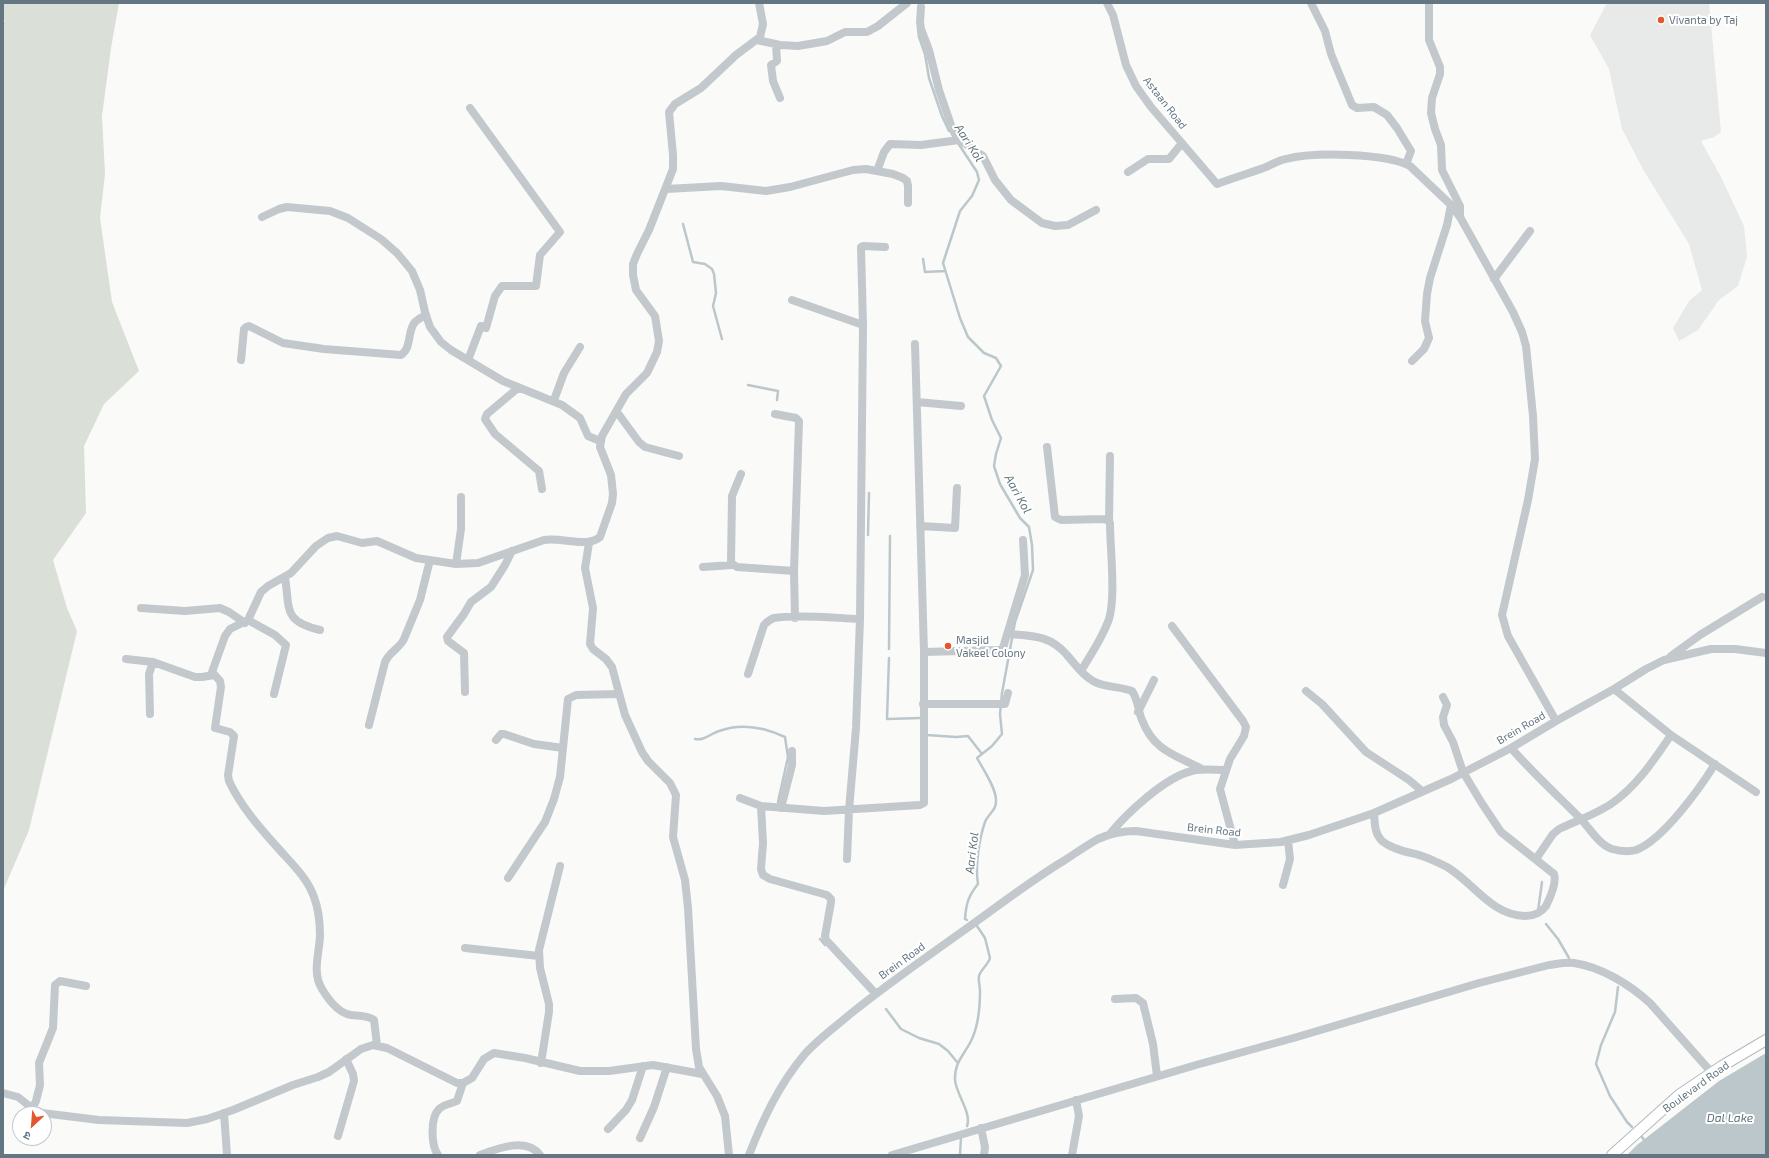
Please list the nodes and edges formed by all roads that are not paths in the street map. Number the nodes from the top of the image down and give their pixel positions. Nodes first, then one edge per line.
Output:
1 (759, 3) edge
2 (907, 3) edge
3 (1107, 3) edge
4 (1311, 3) edge
5 (1429, 3) edge
6 (921, 7) dead end
7 (757, 40) junction
8 (776, 44) junction
9 (780, 98) dead end
10 (470, 108) dead end
11 (956, 140) junction
12 (1182, 143) junction
13 (1406, 164) junction
14 (877, 171) junction
15 (1128, 172) dead end
16 (666, 189) junction
17 (908, 203) dead end
18 (1451, 205) junction
19 (1096, 210) dead end
20 (1460, 217) junction
21 (262, 218) dead end
22 (1530, 231) dead end
23 (885, 247) dead end
24 (1494, 279) junction
25 (792, 300) dead end
26 (426, 315) junction
27 (863, 325) junction
28 (915, 344) dead end
29 (580, 347) dead end
30 (241, 360) dead end
31 (468, 360) junction
32 (1412, 361) dead end
33 (518, 388) junction
34 (554, 400) junction
35 (917, 402) junction
36 (961, 406) dead end
37 (617, 412) junction
38 (775, 414) dead end
39 (600, 441) junction
40 (1046, 447) dead end
41 (679, 456) dead end
42 (1110, 456) dead end
43 (741, 474) dead end
44 (957, 488) dead end
45 (542, 489) dead end
46 (461, 497) dead end
47 (1109, 521) junction
48 (920, 526) junction
49 (1023, 540) dead end
50 (589, 543) junction
51 (512, 551) junction
52 (430, 560) junction
53 (456, 564) junction
54 (732, 565) junction
55 (703, 567) dead end
56 (794, 571) junction
57 (285, 576) junction
58 (1762, 597) dead end
59 (141, 608) dead end
60 (795, 618) junction
61 (860, 618) junction
62 (247, 621) junction
63 (1172, 626) dead end
64 (320, 630) dead end
65 (1008, 634) junction
66 (924, 652) junction
67 (1766, 653) edge
68 (126, 659) dead end
69 (1667, 659) junction
70 (153, 662) junction
71 (1081, 671) junction
72 (748, 674) dead end
73 (214, 675) junction
74 (1154, 680) dead end
75 (1614, 690) junction
76 (1306, 691) dead end
77 (465, 692) dead end
78 (1008, 693) dead end
79 (274, 694) dead end
80 (618, 694) junction
81 (1443, 697) dead end
82 (923, 704) junction
83 (1138, 712) junction
84 (150, 714) dead end
85 (1556, 721) junction
86 (369, 725) dead end
87 (1671, 735) junction
88 (496, 740) dead end
89 (563, 748) junction
90 (1511, 748) junction
91 (792, 751) dead end
92 (1715, 764) junction
93 (1202, 769) junction
94 (1226, 770) junction
95 (1463, 772) junction
96 (1422, 792) junction
97 (1756, 792) dead end
98 (740, 798) dead end
99 (762, 806) junction
100 (781, 808) junction
101 (849, 810) junction
102 (1374, 813) junction
103 (1580, 819) junction
104 (1109, 835) junction
105 (1288, 840) junction
106 (1235, 845) junction
107 (848, 859) dead end
108 (1536, 859) junction
109 (560, 866) dead end
110 (508, 878) dead end
111 (1283, 885) dead end
112 (465, 948) dead end
113 (539, 956) junction
114 (86, 986) dead end
115 (876, 994) junction
116 (1116, 999) dead end
117 (1766, 1040) edge
118 (377, 1045) junction
119 (346, 1059) junction
120 (541, 1063) junction
121 (643, 1066) junction
122 (667, 1067) junction
123 (1712, 1073) junction
124 (702, 1074) junction
125 (1158, 1076) junction
126 (463, 1083) junction
127 (3, 1093) edge
128 (1076, 1100) junction
129 (28, 1106) edge
130 (34, 1106) edge
131 (224, 1113) junction
132 (52, 1114) edge
133 (981, 1128) junction
134 (608, 1129) dead end
135 (338, 1136) dead end
136 (640, 1138) dead end
137 (437, 1154) edge
138 (227, 1155) edge
139 (480, 1155) edge
140 (540, 1155) edge
141 (729, 1155) edge
142 (749, 1155) edge
143 (892, 1155) edge
144 (984, 1155) edge
145 (1072, 1155) edge
146 (1612, 1155) edge

1 - 7 street
2 - 8 street
3 - 12 street, Astaan Road
4 - 13 street
5 - 20 street
6 - 11 street
7 - 8 street
7 - 16 street
8 - 9 street
10 - 31 street
11 - 14 street
11 - 19 street
12 - 13 street, Astaan Road
12 - 15 street
13 - 18 street
14 - 16 street
14 - 17 street
16 - 37 street
18 - 20 street
18 - 32 street
20 - 24 street
21 - 26 street
22 - 24 street
23 - 27 street
24 - 85 street
25 - 27 street
26 - 30 street
26 - 31 street
27 - 61 street
28 - 35 street
29 - 34 street
31 - 33 street
33 - 34 street
33 - 45 street
34 - 39 street
35 - 36 street
35 - 48 street
37 - 39 street
37 - 41 street
38 - 56 street
39 - 50 street
40 - 47 street
42 - 47 street
43 - 54 street
44 - 48 street
46 - 53 street
47 - 71 street
48 - 66 street
49 - 65 street
50 - 51 street
50 - 80 street
51 - 53 street
51 - 77 street
52 - 53 street
52 - 57 street
52 - 86 street
54 - 55 street
54 - 56 street
56 - 60 street
57 - 62 street
57 - 64 street
58 - 69 street
59 - 62 street
60 - 61 street
60 - 72 street
61 - 101 street
62 - 73 street
62 - 79 street
63 - 94 street
65 - 66 street
65 - 71 street
66 - 82 street
67 - 69 street, Brein Road
68 - 70 street
69 - 75 street, Brein Road
70 - 73 street
70 - 84 street
71 - 83 street
73 - 118 street
74 - 83 street
75 - 85 street, Brein Road
75 - 87 street
76 - 96 street
78 - 82 street
80 - 89 street
80 - 124 street
81 - 95 street
82 - 101 street
83 - 93 street
85 - 90 street, Brein Road
87 - 92 street
87 - 103 street
88 - 89 street
89 - 110 street
90 - 95 street, Brein Road
90 - 103 street
91 - 100 street
92 - 97 street
92 - 103 street
93 - 94 street
93 - 104 street
94 - 106 street
95 - 96 street, Brein Road
95 - 108 street
96 - 102 street, Brein Road
98 - 99 street
99 - 100 street
99 - 115 street
100 - 101 street
101 - 107 street
102 - 105 street, Brein Road
102 - 108 street
103 - 108 street
104 - 106 street, Brein Road
104 - 115 street, Brein Road
105 - 106 street, Brein Road
105 - 111 street
109 - 113 street
112 - 113 street
113 - 120 street
114 - 130 street
115 - 142 street, Brein Road
116 - 125 street
117 - 123 main road, Boulevard Road
118 - 119 street
118 - 126 street
119 - 131 street
119 - 135 street
120 - 121 street
120 - 126 street
121 - 122 street
121 - 134 street
122 - 124 street
122 - 136 street
123 - 125 street
123 - 146 main road, Boulevard Road
124 - 141 street
125 - 128 street
126 - 137 street
127 - 129 street
128 - 133 street
128 - 145 street
131 - 132 street
131 - 138 street
133 - 143 street
133 - 144 street
139 - 140 street

